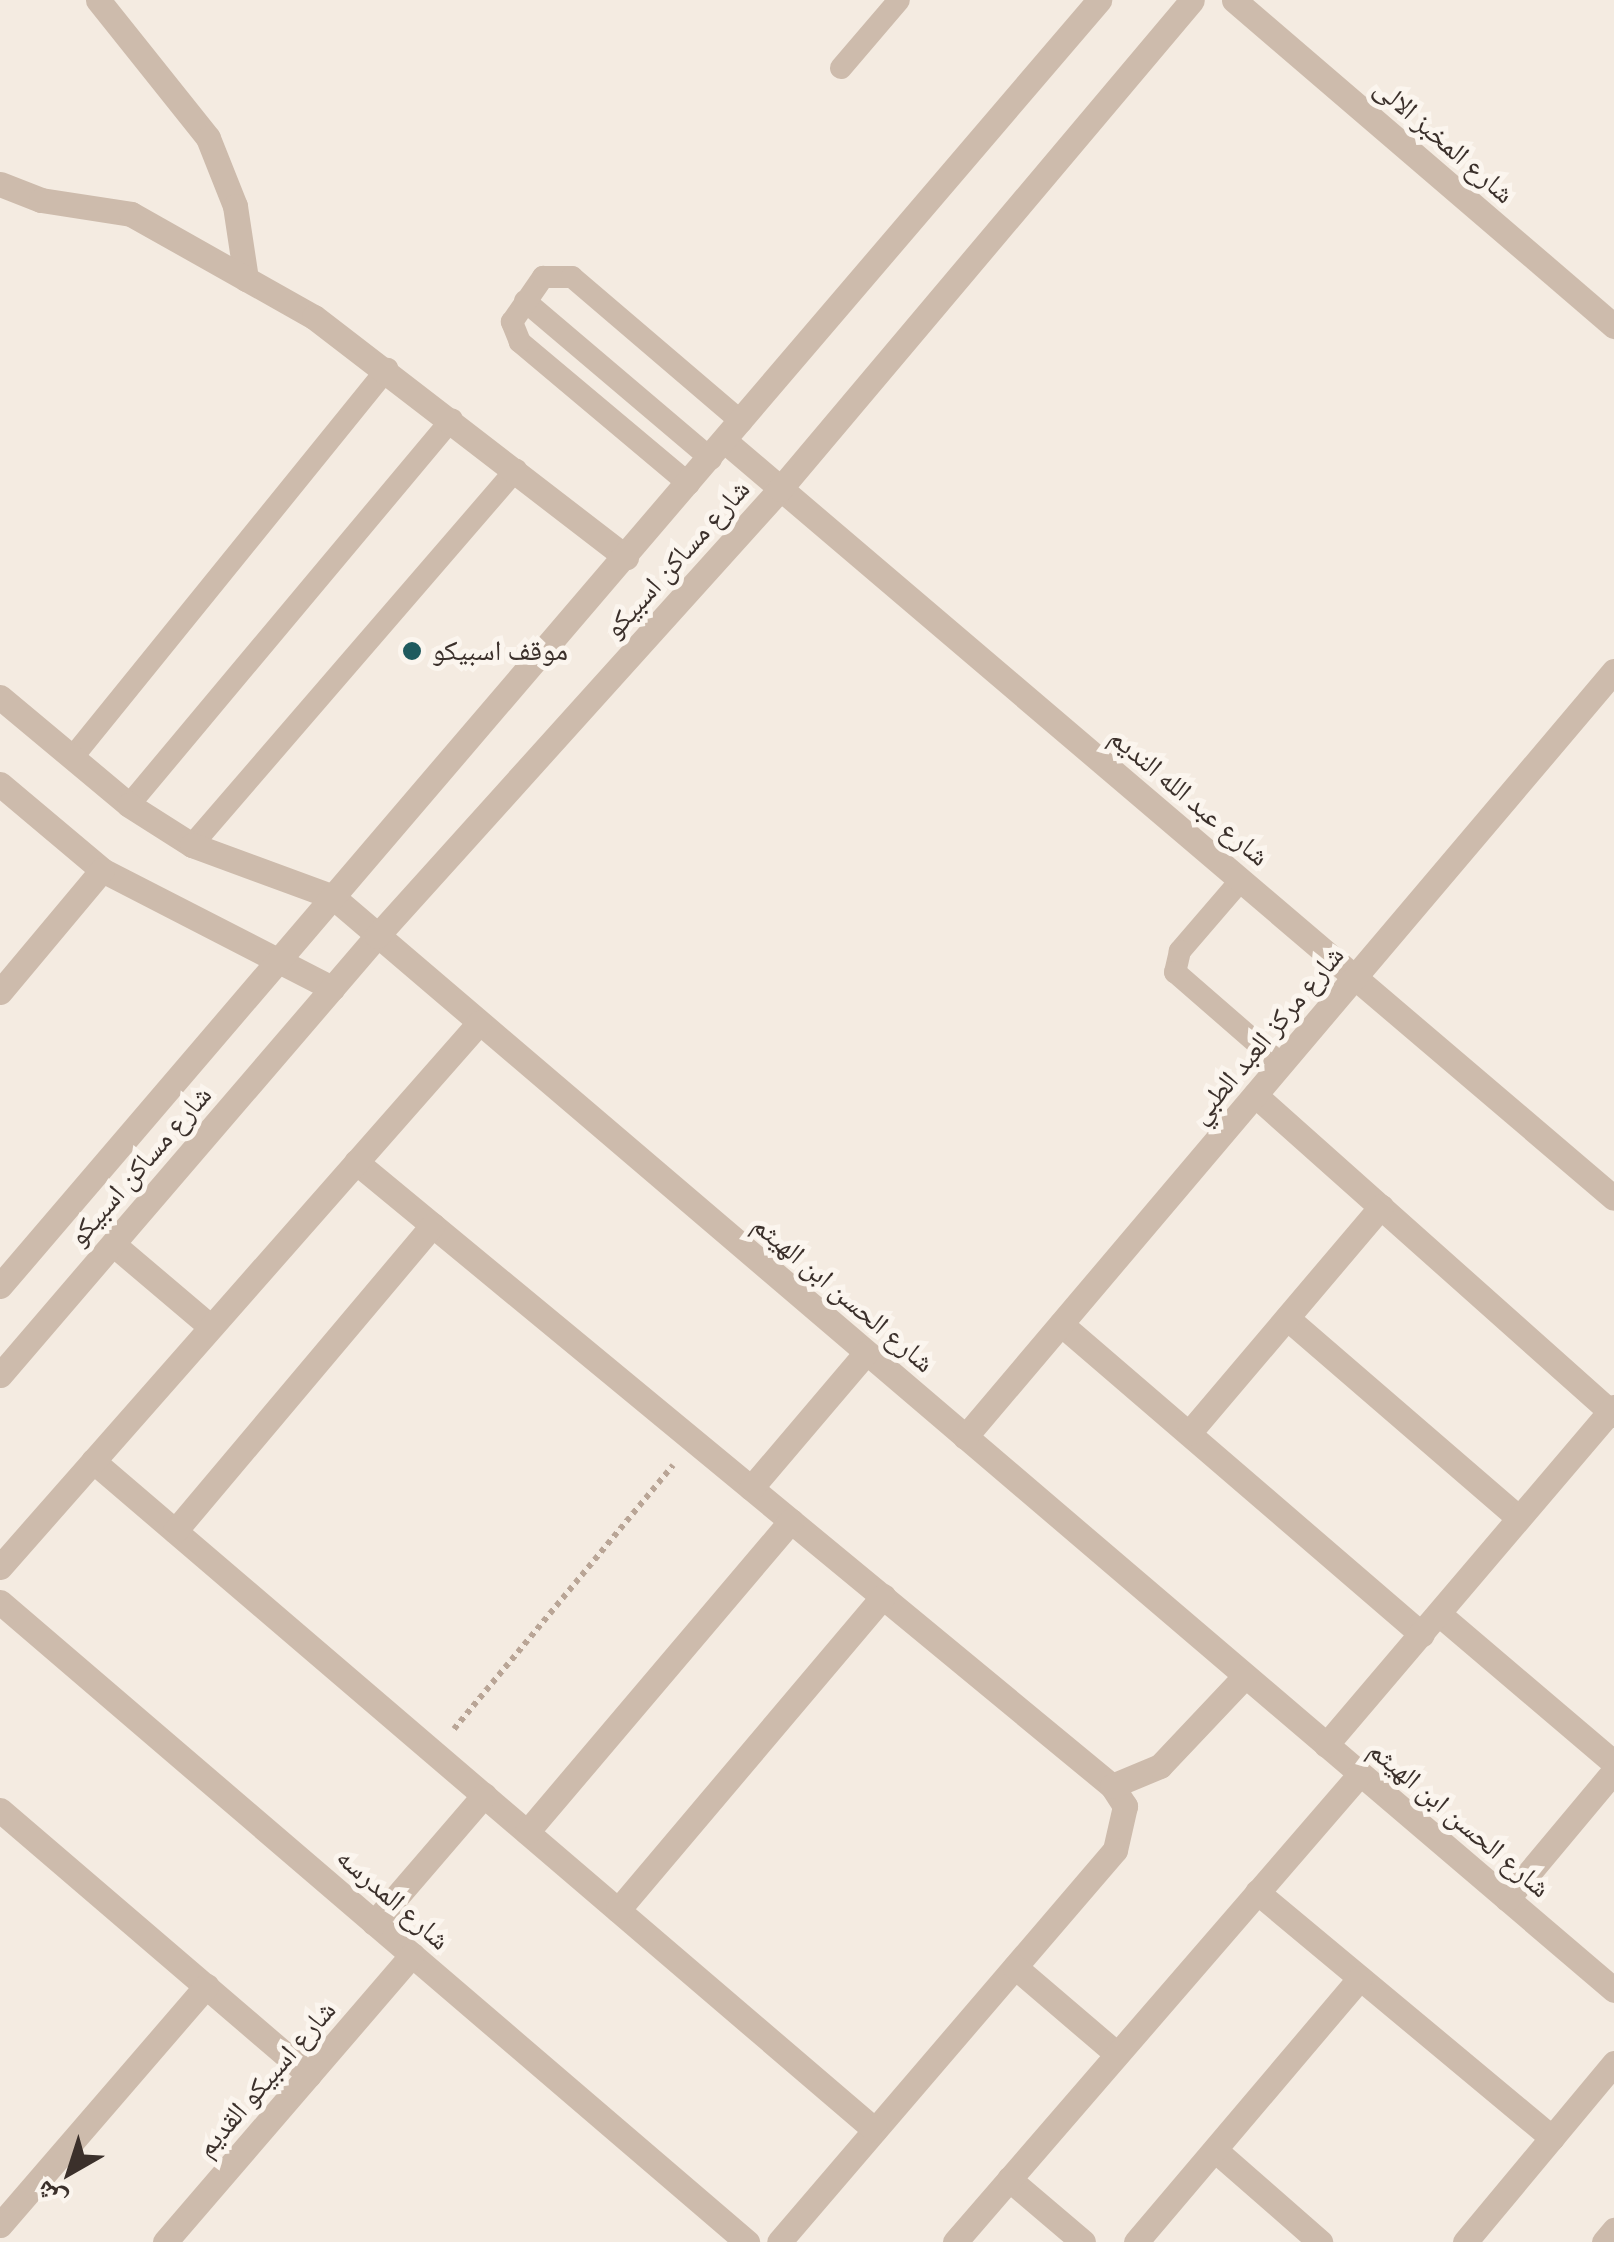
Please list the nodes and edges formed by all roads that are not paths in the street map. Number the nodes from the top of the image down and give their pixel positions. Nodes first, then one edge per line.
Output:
1 (98, 0) edge
2 (898, 0) edge
3 (1099, 0) edge
4 (1192, 0) edge
5 (1234, 0) edge
6 (841, 68) dead end
7 (0, 184) edge
8 (246, 279) junction
9 (524, 301) junction
10 (1614, 326) edge
11 (387, 368) junction
12 (452, 419) junction
13 (726, 441) junction
14 (516, 470) junction
15 (689, 484) junction
16 (780, 489) junction
17 (626, 557) junction
18 (1614, 671) edge
19 (0, 697) edge
20 (72, 758) junction
21 (0, 784) edge
22 (129, 804) junction
23 (192, 845) junction
24 (102, 870) junction
25 (1241, 880) junction
26 (333, 896) junction
27 (376, 936) junction
28 (275, 964) junction
29 (1355, 977) junction
30 (332, 988) junction
31 (0, 992) edge
32 (479, 1023) junction
33 (1281, 1064) junction
34 (1256, 1094) junction
35 (356, 1162) junction
36 (1614, 1198) edge
37 (1381, 1206) junction
38 (433, 1225) junction
39 (113, 1244) junction
40 (0, 1286) edge
41 (1286, 1318) junction
42 (1061, 1324) junction
43 (212, 1327) junction
44 (866, 1353) junction
45 (0, 1376) edge
46 (1613, 1411) edge
47 (1189, 1433) junction
48 (965, 1437) junction
49 (94, 1461) junction
50 (751, 1488) junction
51 (1520, 1518) junction
52 (790, 1521) junction
53 (175, 1531) junction
54 (0, 1567) edge
55 (882, 1596) junction
56 (0, 1602) edge
57 (1439, 1614) junction
58 (1422, 1634) junction
59 (1245, 1676) junction
60 (1326, 1745) junction
61 (1614, 1763) edge
62 (1614, 1771) edge
63 (1360, 1774) junction
64 (1112, 1786) junction
65 (484, 1795) junction
66 (0, 1810) edge
67 (527, 1832) junction
68 (1258, 1892) junction
69 (1507, 1899) junction
70 (618, 1910) junction
71 (374, 1922) junction
72 (412, 1955) junction
73 (1015, 1968) junction
74 (1360, 1978) junction
75 (206, 1986) junction
76 (1614, 1990) edge
77 (1118, 2054) junction
78 (1614, 2063) edge
79 (309, 2074) junction
80 (875, 2130) junction
81 (1552, 2138) junction
82 (1215, 2150) junction
83 (1010, 2179) junction
84 (0, 2226) edge
85 (1614, 2230) edge
86 (1142, 2240) edge
87 (165, 2242) edge
88 (747, 2242) edge
89 (779, 2242) edge
90 (955, 2242) edge
91 (1083, 2242) edge
92 (1320, 2242) edge
93 (1465, 2242) edge
94 (1604, 2242) edge

1 - 8 street
2 - 6 lane
3 - 13 street, شارع مساكن اسبيكو
4 - 16 street, شارع مساكن اسبيكو
5 - 10 street, شارع المخبز الالى
7 - 8 street
8 - 11 street
9 - 13 lane
9 - 13 lane
9 - 15 lane
11 - 12 street
11 - 20 lane
12 - 14 street
12 - 22 lane
13 - 15 street, شارع مساكن اسبيكو
13 - 16 street, شارع عبد الله النديم
14 - 17 street
14 - 23 lane
15 - 17 street, شارع مساكن اسبيكو
16 - 25 street, شارع عبد الله النديم
16 - 27 street, شارع مساكن اسبيكو
17 - 26 street, شارع مساكن اسبيكو
18 - 29 street, شارع مركز العبد الطبي
19 - 20 street, شارع الحسن ابن الهيثم
20 - 22 street, شارع الحسن ابن الهيثم
21 - 24 street
22 - 23 street, شارع الحسن ابن الهيثم
23 - 26 street, شارع الحسن ابن الهيثم
24 - 28 street
24 - 31 street
25 - 29 street, شارع عبد الله النديم
25 - 33 lane
26 - 27 street, شارع الحسن ابن الهيثم
26 - 28 street, شارع مساكن اسبيكو
27 - 30 street, شارع مساكن اسبيكو
27 - 32 street, شارع الحسن ابن الهيثم
28 - 30 street
28 - 40 street, شارع مساكن اسبيكو
29 - 33 street, شارع مركز العبد الطبي
29 - 36 street, شارع عبد الله النديم
30 - 39 street, شارع مساكن اسبيكو
32 - 35 street
32 - 44 street, شارع الحسن ابن الهيثم
33 - 34 street, شارع مركز العبد الطبي
34 - 37 street
34 - 42 street, شارع مركز العبد الطبي
35 - 38 street
35 - 43 street
37 - 41 street
37 - 46 street
38 - 50 street
38 - 53 street
39 - 43 street
39 - 45 street, شارع مساكن اسبيكو
41 - 47 street
41 - 51 street
42 - 47 street
42 - 48 street, شارع مركز العبد الطبي
43 - 49 street
44 - 48 street, شارع الحسن ابن الهيثم
44 - 50 street
46 - 51 street
47 - 58 street
48 - 59 street, شارع الحسن ابن الهيثم
49 - 53 street
49 - 54 street
50 - 52 street
51 - 57 street
52 - 55 street
52 - 67 street
53 - 65 street
55 - 64 street
55 - 70 street
56 - 71 street, شارع المدرسه
57 - 58 street
57 - 61 street
58 - 60 street
59 - 60 street, شارع الحسن ابن الهيثم
59 - 64 street
60 - 63 street, شارع الحسن ابن الهيثم
62 - 69 street
63 - 68 street
63 - 69 street, شارع الحسن ابن الهيثم
64 - 73 street
65 - 67 street
65 - 71 street
66 - 75 street
67 - 70 street
68 - 74 street
68 - 77 street
69 - 76 street, شارع الحسن ابن الهيثم
70 - 80 street
71 - 72 street, شارع المدرسه
72 - 79 street, شارع اسبيكو القديم
72 - 88 street, شارع المدرسه
73 - 77 street
73 - 80 street
74 - 81 street
74 - 82 street
75 - 79 street
75 - 84 street
77 - 83 street
78 - 81 street
79 - 87 street, شارع اسبيكو القديم
80 - 89 street
81 - 93 street
82 - 86 street
82 - 92 street
83 - 90 street
83 - 91 street
85 - 94 street

